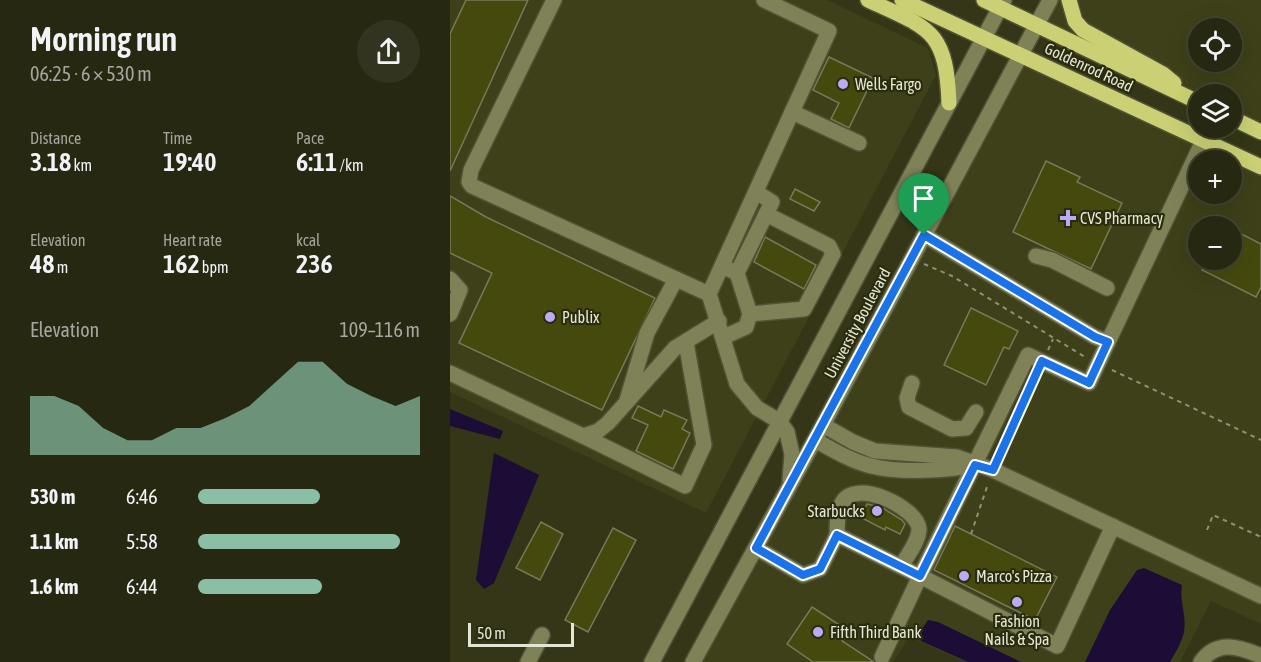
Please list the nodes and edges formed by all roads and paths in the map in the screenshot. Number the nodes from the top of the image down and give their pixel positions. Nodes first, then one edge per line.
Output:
1 (554, 0) edge
2 (764, 0) edge
3 (868, 0) edge
4 (902, 0) edge
5 (984, 0) edge
6 (1050, 0) edge
7 (1069, 0) edge
8 (1002, 4) edge
9 (1036, 25) junction
10 (984, 39) junction
11 (1020, 54) junction
12 (1188, 94) edge
13 (1188, 97) edge
14 (949, 103) junction
15 (792, 112) junction
16 (1242, 123) edge
17 (1261, 132) edge
18 (1203, 141) junction
19 (859, 143) dead end
20 (1261, 167) edge
21 (756, 192) junction
22 (766, 214) junction
23 (924, 235) junction
24 (1036, 256) dead end
25 (722, 266) junction
26 (737, 273) junction
27 (450, 279) edge
28 (676, 279) junction
29 (1107, 288) dead end
30 (709, 294) junction
31 (450, 314) edge
32 (750, 314) junction
33 (719, 321) junction
34 (724, 337) junction
35 (1053, 339) dead end
36 (686, 342) junction
37 (1108, 342) junction
38 (1042, 361) junction
39 (450, 373) edge
40 (912, 383) dead end
41 (626, 403) junction
42 (976, 412) dead end
43 (779, 420) junction
44 (824, 425) junction
45 (583, 436) junction
46 (815, 440) junction
47 (975, 465) junction
48 (993, 470) junction
49 (790, 486) junction
50 (1113, 526) junction
51 (1206, 530) dead end
52 (971, 534) dead end
53 (837, 535) junction
54 (1261, 537) edge
55 (756, 548) junction
56 (901, 566) junction
57 (920, 576) junction
58 (1261, 596) edge
59 (542, 635) dead end
60 (1261, 656) edge
61 (882, 657) dead end
62 (528, 662) edge
63 (652, 662) edge
64 (693, 662) edge
65 (1201, 662) edge

1 - 28 street
2 - 15 street
3 - 14 main road
4 - 10 main road, Goldenrod Road
5 - 8 main road, Goldenrod Road
6 - 9 street, University Boulevard
7 - 12 main road
8 - 9 main road, Goldenrod Road
8 - 10 street, University Boulevard
9 - 11 street, University Boulevard
9 - 13 main road, Goldenrod Road
10 - 11 main road, Goldenrod Road
10 - 14 street, University Boulevard
11 - 18 main road, Goldenrod Road
11 - 23 street, University Boulevard
14 - 43 street, University Boulevard
15 - 19 street
15 - 21 street
16 - 17 main road
18 - 20 main road, Goldenrod Road
18 - 37 street
21 - 22 street
21 - 25 street
22 - 26 street
22 - 32 street
23 - 37 street
23 - 44 street, University Boulevard
24 - 29 street
25 - 26 street
25 - 30 street
26 - 32 street
27 - 31 street
28 - 30 street
28 - 41 street
30 - 33 street
32 - 34 street
33 - 34 street
33 - 36 street
34 - 43 street
35 - 38 path
36 - 41 street
36 - 45 street
37 - 38 street
38 - 47 street
38 - 48 path
39 - 45 street
40 - 42 street
41 - 45 street
43 - 49 street
43 - 63 street, University Boulevard
44 - 46 street, University Boulevard
44 - 47 street
46 - 47 street
46 - 49 street, University Boulevard
47 - 48 street
47 - 57 street
48 - 50 street
48 - 52 path
49 - 55 street, University Boulevard
50 - 57 street
50 - 58 street
51 - 54 path
53 - 55 street
53 - 56 street
53 - 56 street
55 - 64 street, University Boulevard
56 - 57 street
57 - 61 street
59 - 62 street
60 - 65 street

